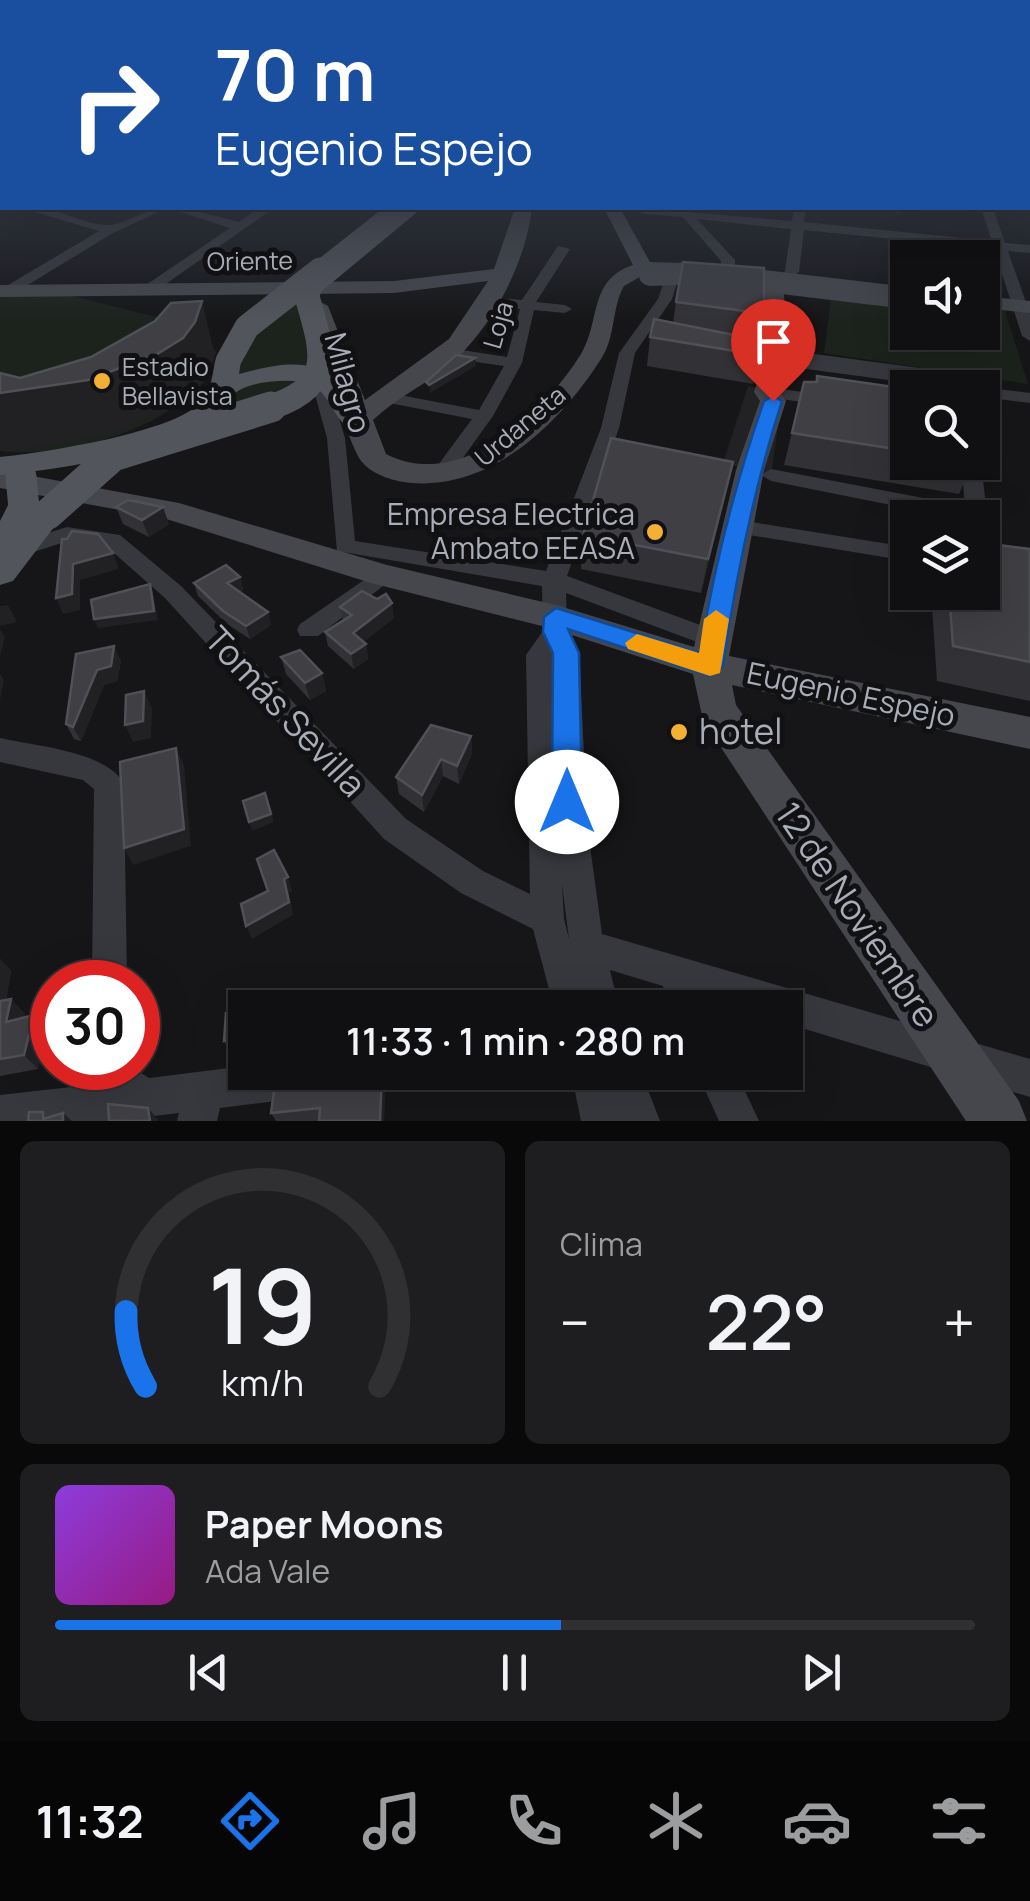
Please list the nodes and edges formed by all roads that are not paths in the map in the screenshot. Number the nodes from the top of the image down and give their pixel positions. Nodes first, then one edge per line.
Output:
1 (70, 218) edge
2 (137, 218) edge
3 (210, 218) edge
4 (253, 218) edge
5 (384, 218) edge
6 (386, 218) edge
7 (520, 218) edge
8 (619, 218) edge
9 (690, 218) edge
10 (731, 218) edge
11 (798, 218) edge
12 (991, 218) edge
13 (743, 220) joint
14 (796, 225) junction
15 (241, 227) junction
16 (109, 230) junction
17 (1001, 246) junction
18 (563, 249) dead end
19 (1030, 249) edge
20 (655, 271) junction
21 (499, 274) junction
22 (728, 274) junction
23 (783, 277) junction
24 (148, 290) junction
25 (4, 291) edge
26 (306, 292) junction
27 (890, 293) edge
28 (890, 293) edge
29 (488, 300) junction
30 (1000, 304) edge
31 (528, 305) junction
32 (1026, 307) edge
33 (564, 310) dead end
34 (1030, 336) edge
35 (717, 349) edge
36 (449, 353) junction
37 (514, 363) junction
38 (782, 364) junction
39 (226, 375) junction
40 (890, 375) edge
41 (320, 379) junction
42 (890, 381) edge
43 (1000, 391) edge
44 (1030, 394) edge
45 (775, 396) junction
46 (389, 398) junction
47 (856, 404) edge
48 (484, 416) junction
49 (358, 421) junction
50 (9, 472) edge
51 (440, 476) junction
52 (771, 476) dead end
53 (890, 504) edge
54 (739, 527) junction
55 (890, 551) edge
56 (7, 559) edge
57 (383, 575) junction
58 (523, 575) junction
59 (554, 580) junction
60 (501, 602) junction
61 (556, 624) junction
62 (309, 630) dead end
63 (713, 671) junction
64 (1030, 733) edge
65 (0, 750) edge
66 (547, 919) junction
67 (585, 946) junction
68 (110, 960) edge
69 (676, 970) junction
70 (567, 990) edge
71 (596, 990) edge
72 (682, 990) edge
73 (952, 1055) junction
74 (1030, 1078) edge
75 (133, 1090) edge
76 (275, 1090) edge
77 (594, 1090) edge
78 (629, 1090) edge
79 (724, 1090) edge
80 (142, 1096) junction
81 (200, 1106) edge
82 (0, 1115) edge
83 (601, 1121) edge
84 (640, 1121) edge
85 (738, 1121) edge
86 (999, 1121) edge

1 - 16 street
2 - 16 street
3 - 15 street
4 - 15 street
5 - 39 main road, bridge
6 - 26 main road
7 - 21 street
8 - 20 street
9 - 22 street
10 - 13 street
11 - 14 street
12 - 17 street
13 - 14 street
14 - 17 street
14 - 23 street
15 - 24 street
16 - 25 street
17 - 19 street
17 - 32 street
18 - 31 street, Loja
20 - 22 street
20 - 23 street
20 - 27 street, bridge
20 - 51 street, Urdaneta
20 - 59 street
21 - 26 street, Oriente
21 - 29 street
22 - 23 street
23 - 28 street
23 - 38 street
24 - 25 street, Oriente
24 - 26 street, Oriente
26 - 41 street, Milagro
26 - 49 street, Urdaneta
26 - 56 main road, bridge
29 - 31 street
29 - 36 street
30 - 32 street
31 - 33 street
31 - 37 street, Loja
32 - 34 street
35 - 40 street, bridge
36 - 37 street
36 - 46 street
37 - 48 street, Loja
38 - 42 street
38 - 45 street
39 - 41 main road
39 - 50 main road
41 - 49 main road
41 - 58 street, Milagro
43 - 44 street
45 - 47 street
45 - 54 street
46 - 48 street
46 - 49 street
48 - 51 street, Loja
49 - 51 street, Urdaneta
50 - 56 main road, bridge
50 - 57 street, Eugenio Espejo
52 - 53 street
54 - 55 street
54 - 63 street
56 - 66 street, Tomás Sevilla
57 - 60 street, Eugenio Espejo
57 - 62 street
58 - 59 street
58 - 60 street
59 - 61 street
59 - 63 street
60 - 61 street, Eugenio Espejo
61 - 63 street, Eugenio Espejo
61 - 66 street
61 - 67 street
63 - 64 street, Eugenio Espejo
63 - 73 street, 12 de Noviembre
65 - 68 street
66 - 70 street
67 - 69 street
67 - 71 street
69 - 72 street
69 - 73 street
73 - 74 street
73 - 86 street, 12 de Noviembre
75 - 80 street
76 - 81 street
77 - 83 street
78 - 84 street
79 - 85 street
80 - 81 street
80 - 82 street

